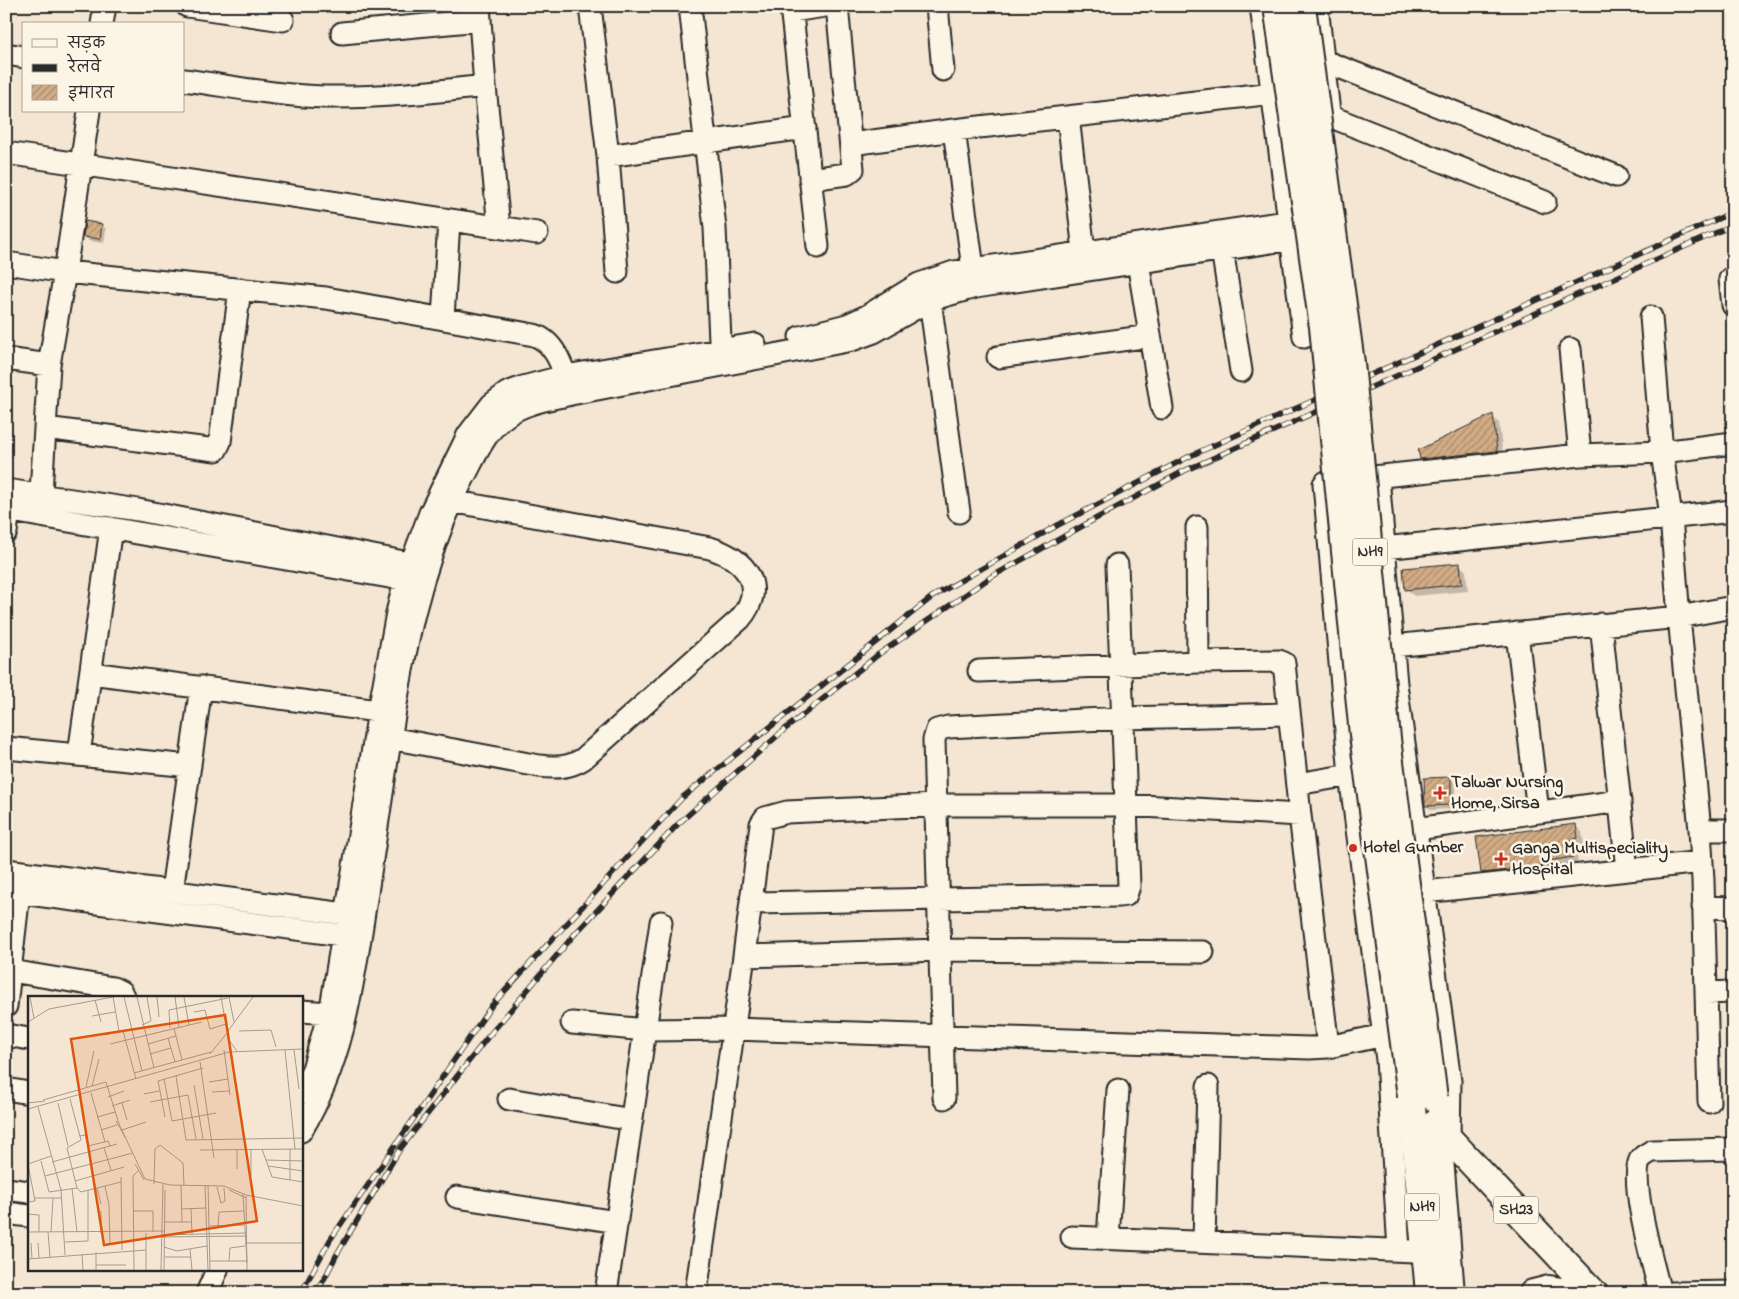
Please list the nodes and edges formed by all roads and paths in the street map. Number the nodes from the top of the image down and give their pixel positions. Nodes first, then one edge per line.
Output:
1 (105, 6) edge
2 (187, 6) edge
3 (590, 6) edge
4 (690, 6) edge
5 (825, 6) edge
6 (837, 6) edge
7 (937, 6) edge
8 (1261, 6) edge
9 (1277, 6) edge
10 (1302, 6) edge
11 (1317, 6) edge
12 (791, 9) edge
13 (480, 13) edge
14 (283, 20) dead end
15 (102, 22) edge
16 (342, 33) dead end
17 (6, 54) edge
18 (22, 57) edge
19 (1324, 61) junction
20 (942, 70) dead end
21 (185, 80) edge
22 (485, 86) junction
23 (1273, 93) junction
24 (89, 112) edge
25 (1329, 116) junction
26 (1068, 117) junction
27 (805, 128) junction
28 (954, 130) junction
29 (706, 142) junction
30 (852, 144) junction
31 (6, 153) edge
32 (608, 156) junction
33 (81, 165) junction
34 (1616, 176) dead end
35 (810, 179) junction
36 (1545, 202) dead end
37 (449, 221) junction
38 (499, 227) junction
39 (1290, 230) junction
40 (537, 233) dead end
41 (1221, 242) junction
42 (818, 247) dead end
43 (1137, 254) junction
44 (1085, 262) junction
45 (6, 263) edge
46 (65, 272) junction
47 (617, 272) dead end
48 (974, 278) junction
49 (1730, 279) dead end
50 (240, 289) junction
51 (930, 300) junction
52 (1733, 305) edge
53 (1651, 317) dead end
54 (443, 318) junction
55 (1150, 336) junction
56 (1304, 337) dead end
57 (1570, 349) dead end
58 (998, 357) dead end
59 (721, 358) junction
60 (6, 359) edge
61 (49, 365) junction
62 (1241, 371) dead end
63 (568, 385) junction
64 (1162, 408) dead end
65 (45, 428) junction
66 (1733, 443) edge
67 (1662, 452) junction
68 (1580, 455) junction
69 (1378, 477) junction
70 (8, 500) edge
71 (445, 500) junction
72 (40, 505) junction
73 (1733, 511) edge
74 (959, 512) dead end
75 (1671, 518) junction
76 (1197, 527) dead end
77 (112, 528) junction
78 (6, 532) edge
79 (1384, 548) junction
80 (1117, 565) dead end
81 (416, 573) junction
82 (1733, 606) edge
83 (1679, 617) junction
84 (1601, 624) junction
85 (1517, 633) junction
86 (1393, 646) junction
87 (1198, 662) junction
88 (1120, 665) junction
89 (979, 671) dead end
90 (91, 673) junction
91 (201, 688) junction
92 (386, 712) junction
93 (1289, 714) junction
94 (1122, 718) junction
95 (390, 738) junction
96 (6, 748) edge
97 (79, 754) junction
98 (190, 766) junction
99 (1350, 775) junction
100 (1297, 784) junction
101 (1620, 802) junction
102 (936, 805) junction
103 (1124, 805) junction
104 (1538, 812) junction
105 (1300, 815) junction
106 (1416, 829) junction
107 (1700, 830) junction
108 (1733, 830) edge
109 (1702, 862) junction
110 (6, 870) edge
111 (1628, 870) junction
112 (13, 892) edge
113 (172, 892) junction
114 (1424, 892) junction
115 (939, 898) junction
116 (751, 904) junction
117 (1703, 907) junction
118 (1733, 908) edge
119 (355, 915) junction
120 (661, 922) dead end
121 (351, 936) junction
122 (940, 950) junction
123 (1204, 952) dead end
124 (744, 956) junction
125 (11, 970) junction
126 (1733, 992) edge
127 (1706, 993) junction
128 (123, 996) edge
129 (6, 1006) edge
130 (302, 1011) edge
131 (330, 1013) junction
132 (572, 1022) dead end
133 (734, 1029) junction
134 (646, 1030) junction
135 (6, 1035) edge
136 (1384, 1035) junction
137 (943, 1037) junction
138 (28, 1038) edge
139 (1328, 1047) junction
140 (307, 1069) edge
141 (1208, 1086) dead end
142 (6, 1089) edge
143 (302, 1089) edge
144 (1118, 1090) dead end
145 (28, 1093) edge
146 (1423, 1097) junction
147 (944, 1098) dead end
148 (509, 1099) dead end
149 (1709, 1102) dead end
150 (632, 1120) junction
151 (302, 1129) edge
152 (1443, 1133) junction
153 (1733, 1149) edge
154 (6, 1189) edge
155 (28, 1192) edge
156 (457, 1196) dead end
157 (6, 1213) edge
158 (28, 1216) edge
159 (617, 1222) junction
160 (1072, 1237) dead end
161 (1108, 1238) junction
162 (1204, 1242) junction
163 (1399, 1250) junction
164 (1437, 1251) junction
165 (216, 1272) edge
166 (1733, 1292) edge
167 (207, 1293) edge
168 (606, 1293) edge
169 (696, 1293) edge
170 (1429, 1293) edge
171 (1451, 1293) edge
172 (1533, 1293) edge
173 (1573, 1293) edge
174 (1594, 1293) edge
175 (1660, 1293) edge
176 (1671, 1293) edge

1 - 15 street
2 - 14 street
3 - 32 street
4 - 29 street
5 - 12 street
6 - 30 street
7 - 20 street
8 - 23 street
9 - 146 main road, NH9, bridge
10 - 146 main road, NH9, bridge
11 - 19 street
12 - 27 street
13 - 16 street
13 - 22 street
17 - 18 street
19 - 25 street
19 - 34 street
21 - 22 street
22 - 38 street
23 - 26 street
23 - 39 street
24 - 33 street
25 - 36 street
25 - 39 street
26 - 28 street
26 - 44 street
27 - 29 street
27 - 35 street
28 - 30 street
28 - 48 street
29 - 32 street
29 - 59 street
30 - 35 street
31 - 33 street
32 - 47 street
33 - 37 street
33 - 46 street
35 - 42 street
37 - 38 street
37 - 54 street
38 - 40 street
39 - 41 street
39 - 56 street
41 - 43 street
41 - 62 street
43 - 44 street
43 - 55 street
44 - 48 street
45 - 46 street
46 - 50 street
46 - 61 street
48 - 51 street
48 - 59 street
49 - 52 street
50 - 54 street
50 - 65 street
51 - 59 street
51 - 74 street
53 - 67 street
54 - 63 street
55 - 58 street
55 - 64 street
57 - 68 street
59 - 63 street
60 - 61 street
61 - 65 street
63 - 71 street
65 - 72 street
66 - 67 street
67 - 68 street
67 - 75 street
68 - 69 street
69 - 79 street
69 - 99 street
70 - 72 street
70 - 78 street
71 - 81 street
71 - 95 street
72 - 77 street
72 - 81 street
73 - 75 street
75 - 79 street
75 - 83 street
76 - 87 street
77 - 81 street
77 - 90 street
79 - 86 street
80 - 88 street
81 - 92 street
82 - 83 street
83 - 84 street
83 - 107 street
84 - 85 street
84 - 101 street
85 - 86 street
85 - 104 street
86 - 106 street
87 - 88 street
87 - 93 street
88 - 89 street
88 - 94 street
90 - 91 street
90 - 97 street
91 - 92 street
91 - 98 street
92 - 95 street
92 - 119 street
93 - 94 street
93 - 100 street
94 - 102 street
94 - 103 street
95 - 119 street
96 - 97 street
97 - 98 street
98 - 113 street
99 - 100 street
99 - 136 street
100 - 105 street
101 - 104 street
101 - 111 street
102 - 103 street
102 - 115 street
102 - 116 street
103 - 105 street
103 - 115 street
104 - 106 street
105 - 139 street
106 - 114 street
107 - 108 street
107 - 109 street
109 - 111 street
109 - 117 street
110 - 113 street
111 - 114 street
112 - 121 street
112 - 125 street
113 - 119 street
114 - 152 street
115 - 116 street
115 - 122 street
116 - 124 street
117 - 118 street
117 - 127 street
119 - 121 street
120 - 134 street
121 - 131 street
121 - 151 street
122 - 123 street
122 - 124 street
122 - 137 street
124 - 133 street
125 - 128 street
125 - 129 street
126 - 127 street
127 - 149 street
130 - 131 street
131 - 140 street
132 - 134 street
133 - 134 street
133 - 137 street
133 - 169 street
134 - 150 street
135 - 138 street
136 - 139 street
136 - 163 street
137 - 139 street
137 - 147 street
140 - 143 street
141 - 162 street
142 - 145 street
144 - 161 street
146 - 152 main road, NH9
146 - 164 main road, NH9
148 - 150 street
150 - 159 street
152 - 164 main road, NH9
152 - 174 main road, SH23
153 - 175 street
154 - 155 street
156 - 159 street
157 - 158 street
159 - 168 street
160 - 161 street
161 - 162 street
162 - 163 street
163 - 164 street
164 - 170 main road, NH9
164 - 171 main road, NH9
165 - 167 street
166 - 176 street
172 - 173 main road

